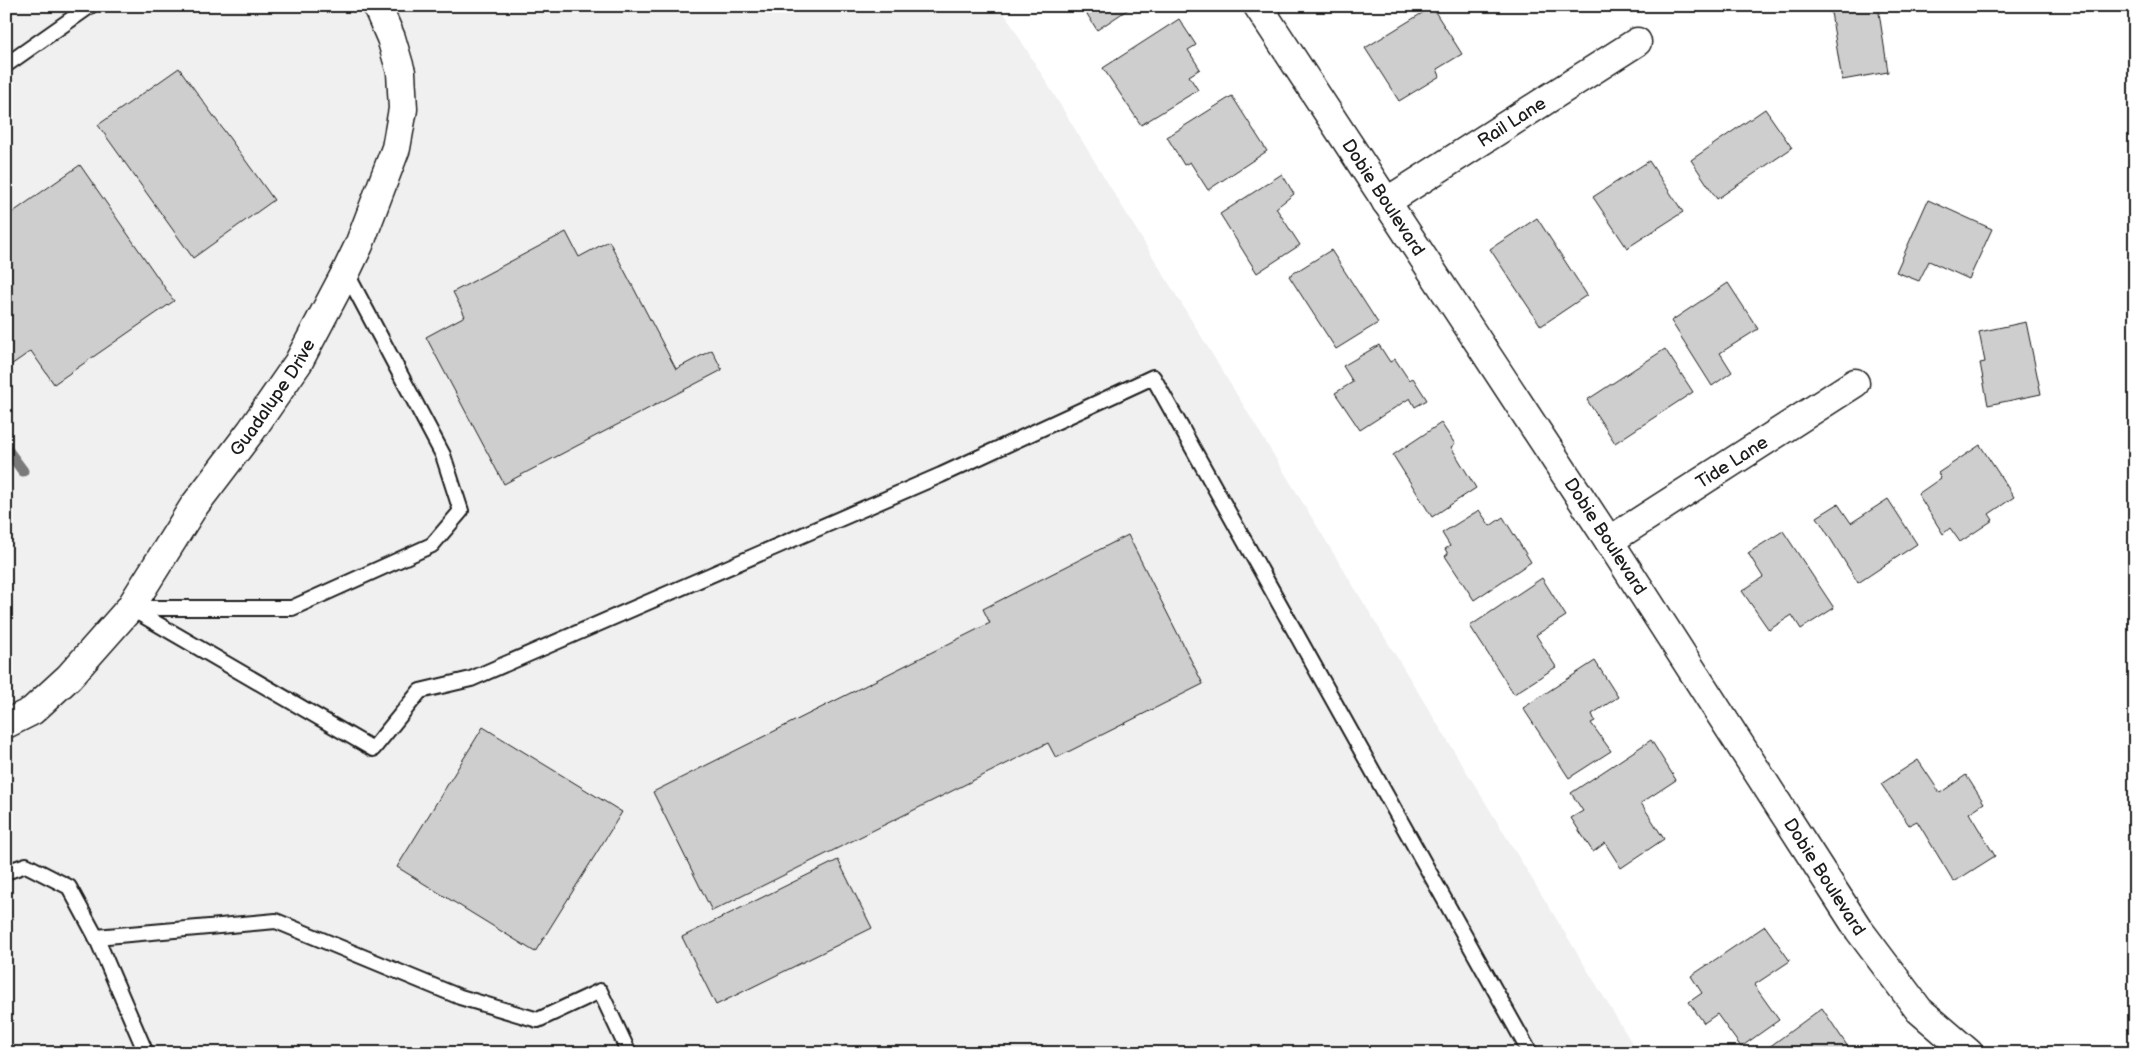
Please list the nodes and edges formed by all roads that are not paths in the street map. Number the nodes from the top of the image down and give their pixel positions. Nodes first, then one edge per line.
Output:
1 (90, 6) edge
2 (377, 6) edge
3 (1258, 6) edge
4 (1637, 42) dead end
5 (6, 65) edge
6 (1386, 202) junction
7 (346, 272) junction
8 (1854, 383) dead end
9 (1609, 542) junction
10 (130, 608) junction
11 (6, 724) edge
12 (6, 872) edge
13 (96, 937) junction
14 (146, 1053) edge
15 (629, 1053) edge
16 (1530, 1053) edge
17 (1969, 1053) edge

1 - 5 lane
2 - 7 street, Guadalupe Drive
3 - 6 street, Dobie Boulevard
4 - 6 street, Rail Lane
6 - 9 street, Dobie Boulevard
7 - 10 street, Guadalupe Drive
7 - 10 lane
8 - 9 street, Tide Lane
9 - 17 street, Dobie Boulevard
10 - 11 street, Guadalupe Drive
10 - 16 lane
12 - 13 lane
13 - 14 lane
13 - 15 lane

